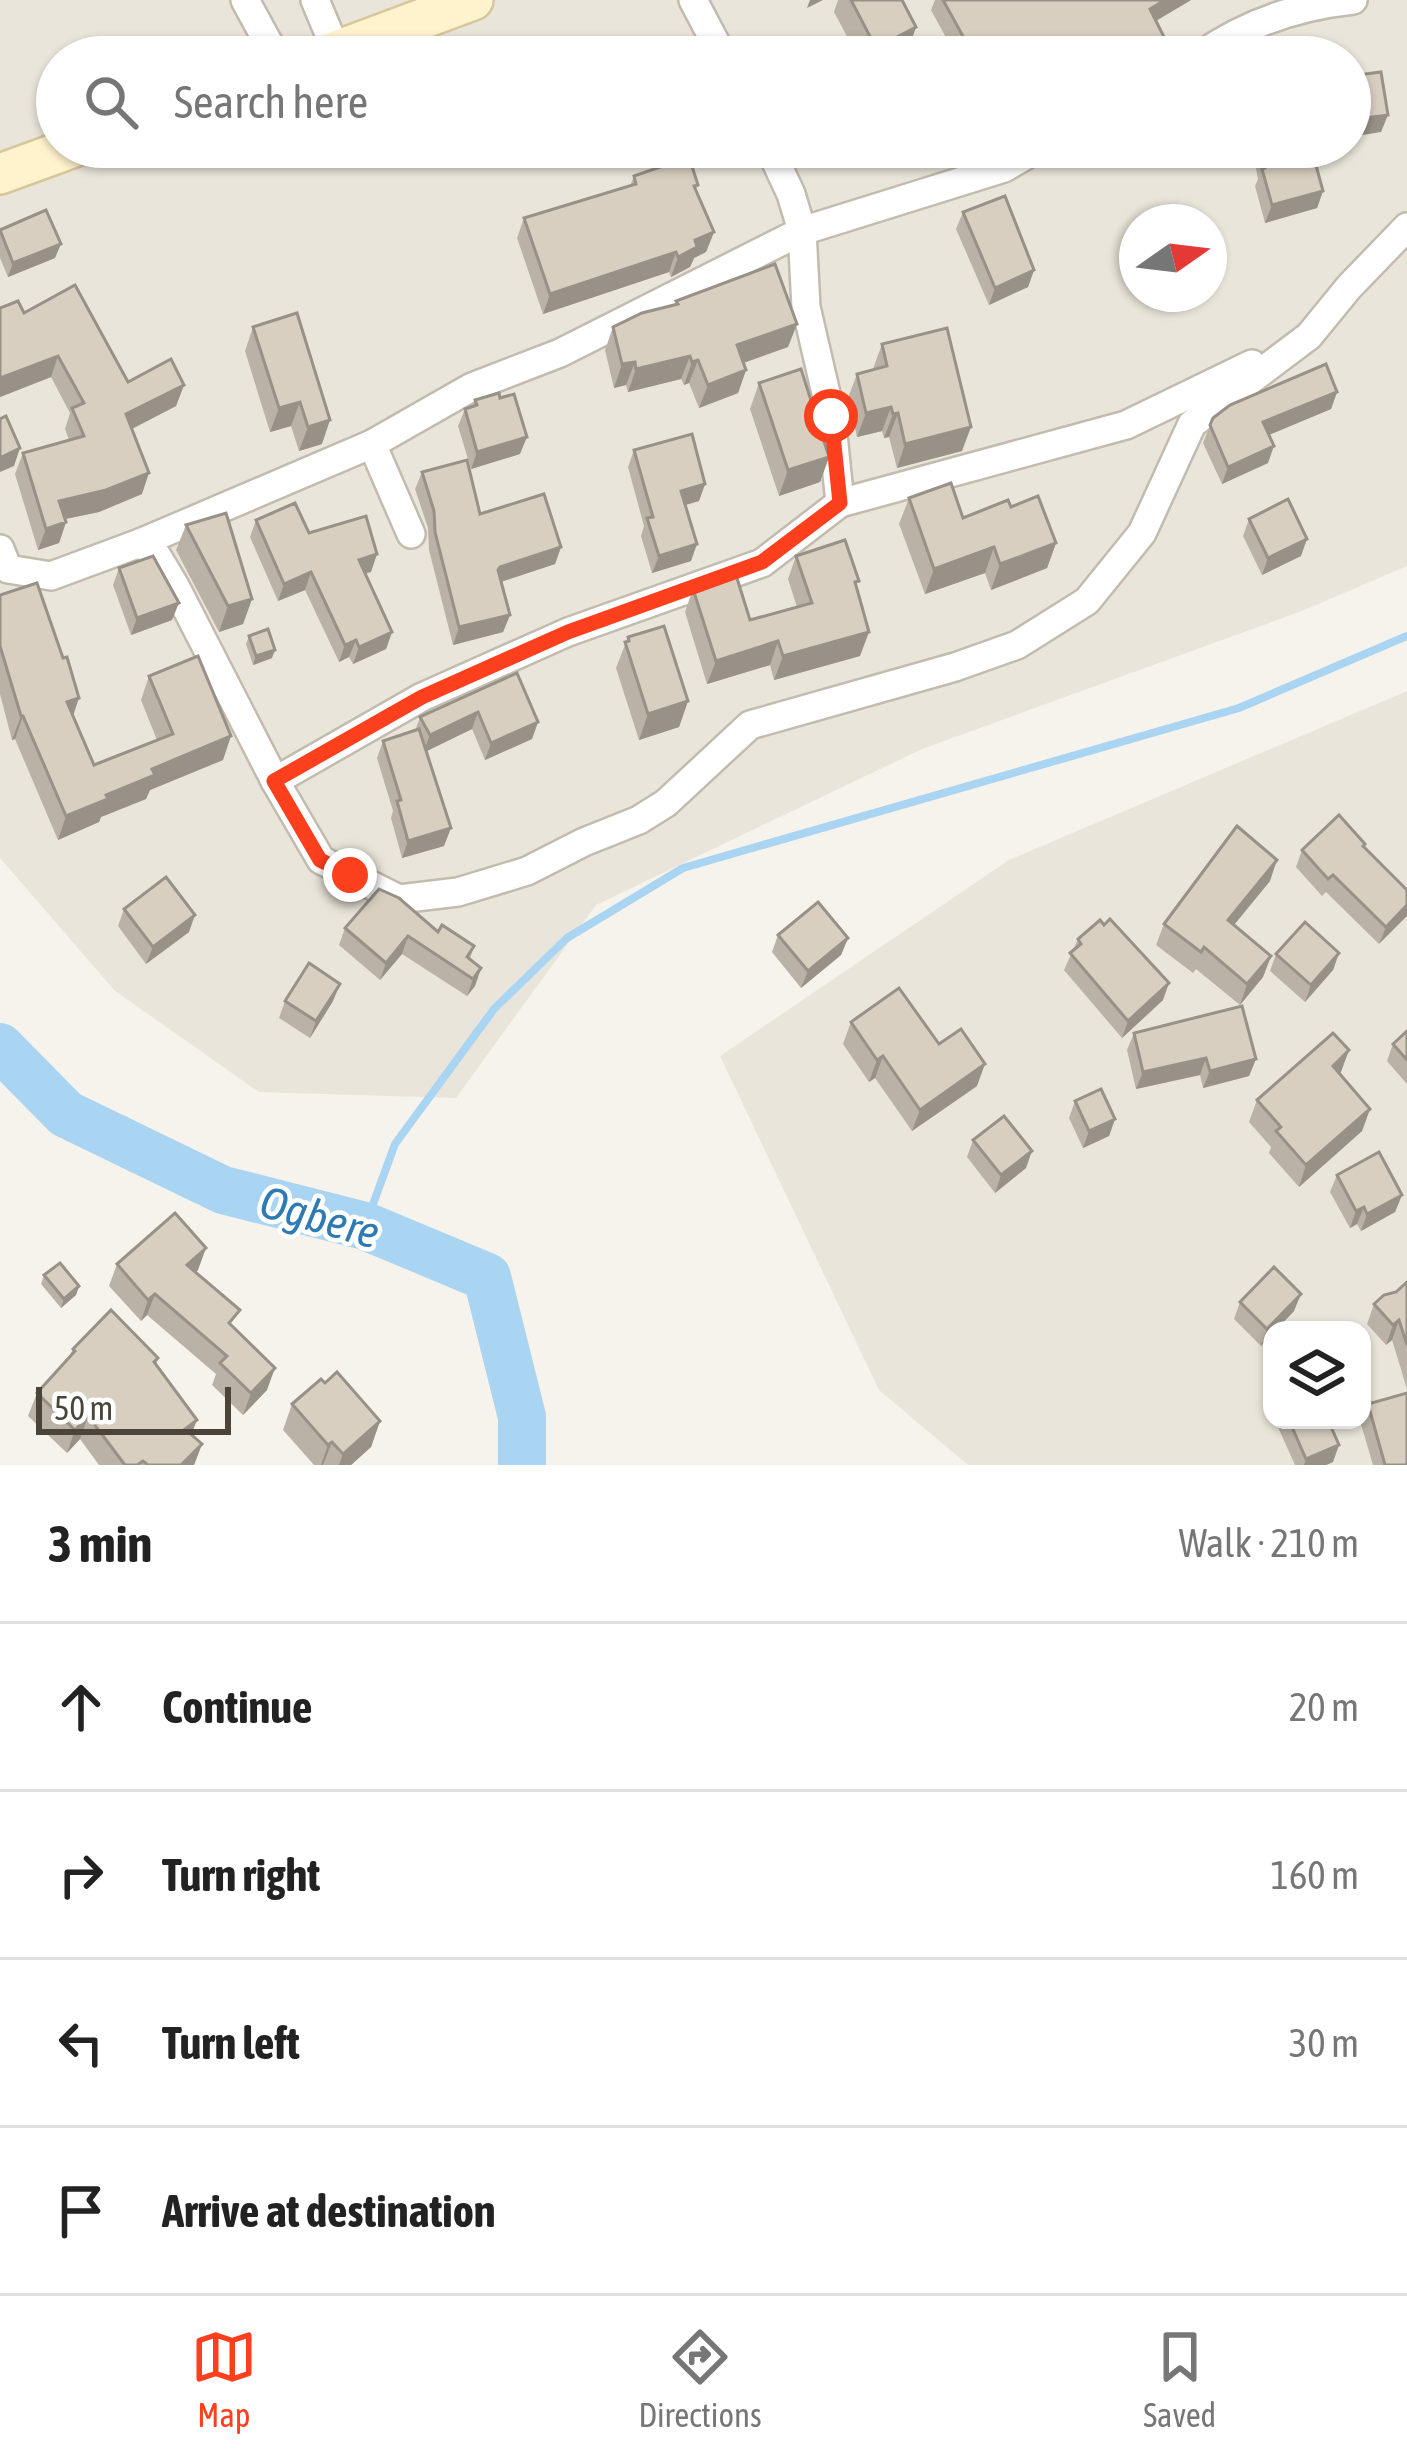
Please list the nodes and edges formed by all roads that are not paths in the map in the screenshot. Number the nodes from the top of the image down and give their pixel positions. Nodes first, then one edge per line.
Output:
1 (245, 0) edge
2 (315, 0) edge
3 (473, 0) edge
4 (693, 0) edge
5 (1353, 0) edge
6 (265, 36) edge
7 (324, 36) edge
8 (376, 36) edge
9 (712, 36) edge
10 (1228, 36) edge
11 (36, 161) edge
12 (779, 168) edge
13 (1001, 168) edge
14 (0, 174) edge
15 (1407, 226) edge
16 (802, 231) junction
17 (1309, 336) junction
18 (372, 443) junction
19 (840, 503) junction
20 (411, 534) dead end
21 (140, 543) junction
22 (0, 549) edge
23 (274, 781) junction

1 - 6 street
2 - 7 street
3 - 8 main road
4 - 9 street
5 - 10 street
11 - 14 main road
12 - 16 street
13 - 16 street
15 - 17 street
16 - 18 street
16 - 19 street
17 - 19 street
17 - 23 street
18 - 20 street
18 - 21 street
19 - 23 street
21 - 22 street
21 - 23 street

